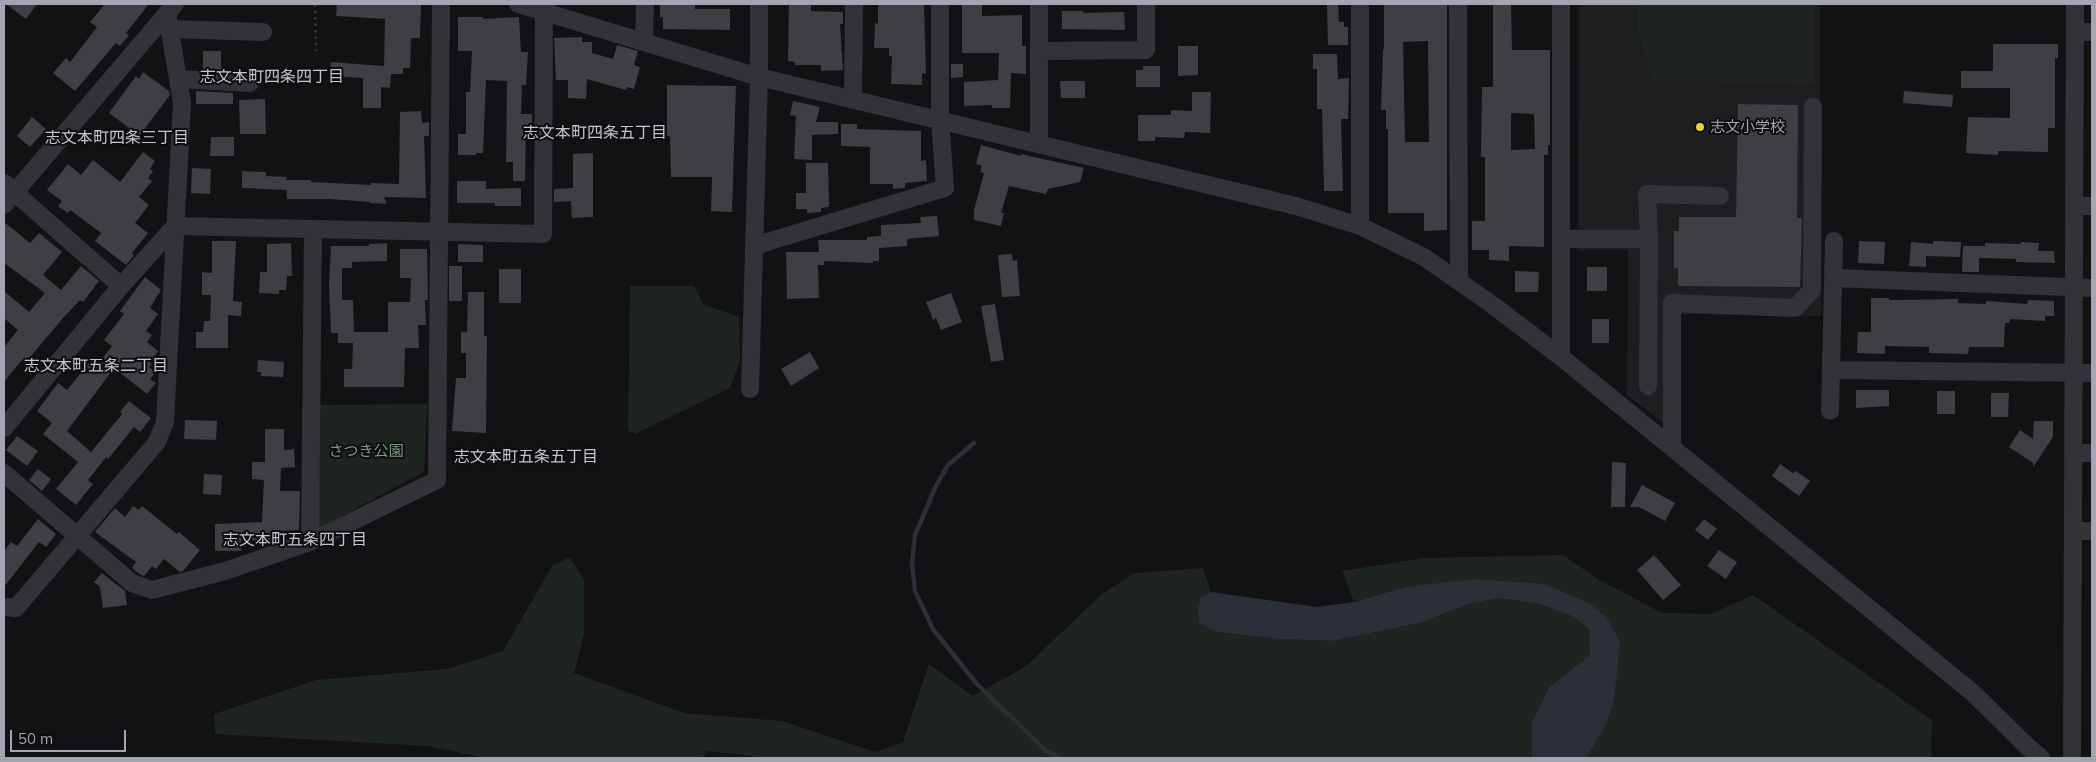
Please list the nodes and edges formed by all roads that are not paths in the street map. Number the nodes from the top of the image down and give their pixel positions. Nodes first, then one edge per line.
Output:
1 (441, 4) edge
2 (518, 4) edge
3 (645, 4) edge
4 (759, 4) edge
5 (854, 4) edge
6 (940, 4) edge
7 (1039, 4) edge
8 (1146, 4) edge
9 (1360, 4) edge
10 (1458, 4) edge
11 (1561, 4) edge
12 (2075, 4) edge
13 (544, 8) edge
14 (171, 16) edge
15 (263, 32) dead end
16 (2084, 32) edge
17 (644, 42) junction
18 (1039, 51) junction
19 (759, 77) junction
20 (178, 79) junction
21 (250, 82) dead end
22 (853, 99) junction
23 (1813, 107) dead end
24 (940, 119) junction
25 (1039, 144) junction
26 (7, 194) edge
27 (1720, 196) dead end
28 (2074, 206) junction
29 (2092, 206) edge
30 (175, 226) junction
31 (1360, 226) junction
32 (313, 228) junction
33 (440, 231) junction
34 (1649, 239) junction
35 (1561, 240) junction
36 (1834, 241) dead end
37 (754, 246) junction
38 (1833, 278) junction
39 (1459, 280) junction
40 (121, 286) junction
41 (2074, 287) junction
42 (2092, 288) edge
43 (1648, 302) junction
44 (1672, 303) junction
45 (1561, 357) junction
46 (1831, 370) junction
47 (2074, 373) junction
48 (2092, 373) edge
49 (1648, 386) dead end
50 (750, 389) dead end
51 (1830, 410) dead end
52 (4, 428) edge
53 (1672, 447) junction
54 (2092, 453) edge
55 (2074, 454) junction
56 (4, 472) edge
57 (2073, 531) junction
58 (2092, 531) edge
59 (78, 535) junction
60 (310, 542) junction
61 (4, 607) edge
62 (2041, 758) edge
63 (2072, 758) edge

1 - 33 street
2 - 13 street
3 - 17 street
4 - 19 street
5 - 22 street
6 - 24 street
7 - 18 street
8 - 18 street
9 - 31 street
10 - 39 street
11 - 35 street
12 - 16 street
13 - 17 street
13 - 33 street
14 - 15 street
14 - 20 street
14 - 26 street
16 - 28 street
17 - 19 street
18 - 25 street
19 - 22 street
19 - 37 street
20 - 21 street
20 - 30 street
22 - 24 street
23 - 44 street
24 - 25 street
24 - 37 street
25 - 31 street
26 - 40 street
27 - 34 street
28 - 29 street
28 - 41 street
30 - 32 street
30 - 40 street
30 - 59 street
31 - 39 street
32 - 33 street
32 - 60 street
33 - 60 street
34 - 35 street
34 - 43 street
35 - 45 street
36 - 38 street
37 - 50 street
38 - 41 street
38 - 46 street
39 - 45 street
40 - 52 street
41 - 42 street
41 - 47 street
43 - 44 street
43 - 49 street
44 - 53 street
45 - 53 street
46 - 47 street
46 - 51 street
47 - 48 street
47 - 55 street
53 - 62 street
54 - 55 street
55 - 57 street
56 - 59 street
57 - 58 street
57 - 63 street
59 - 60 street
59 - 61 street

